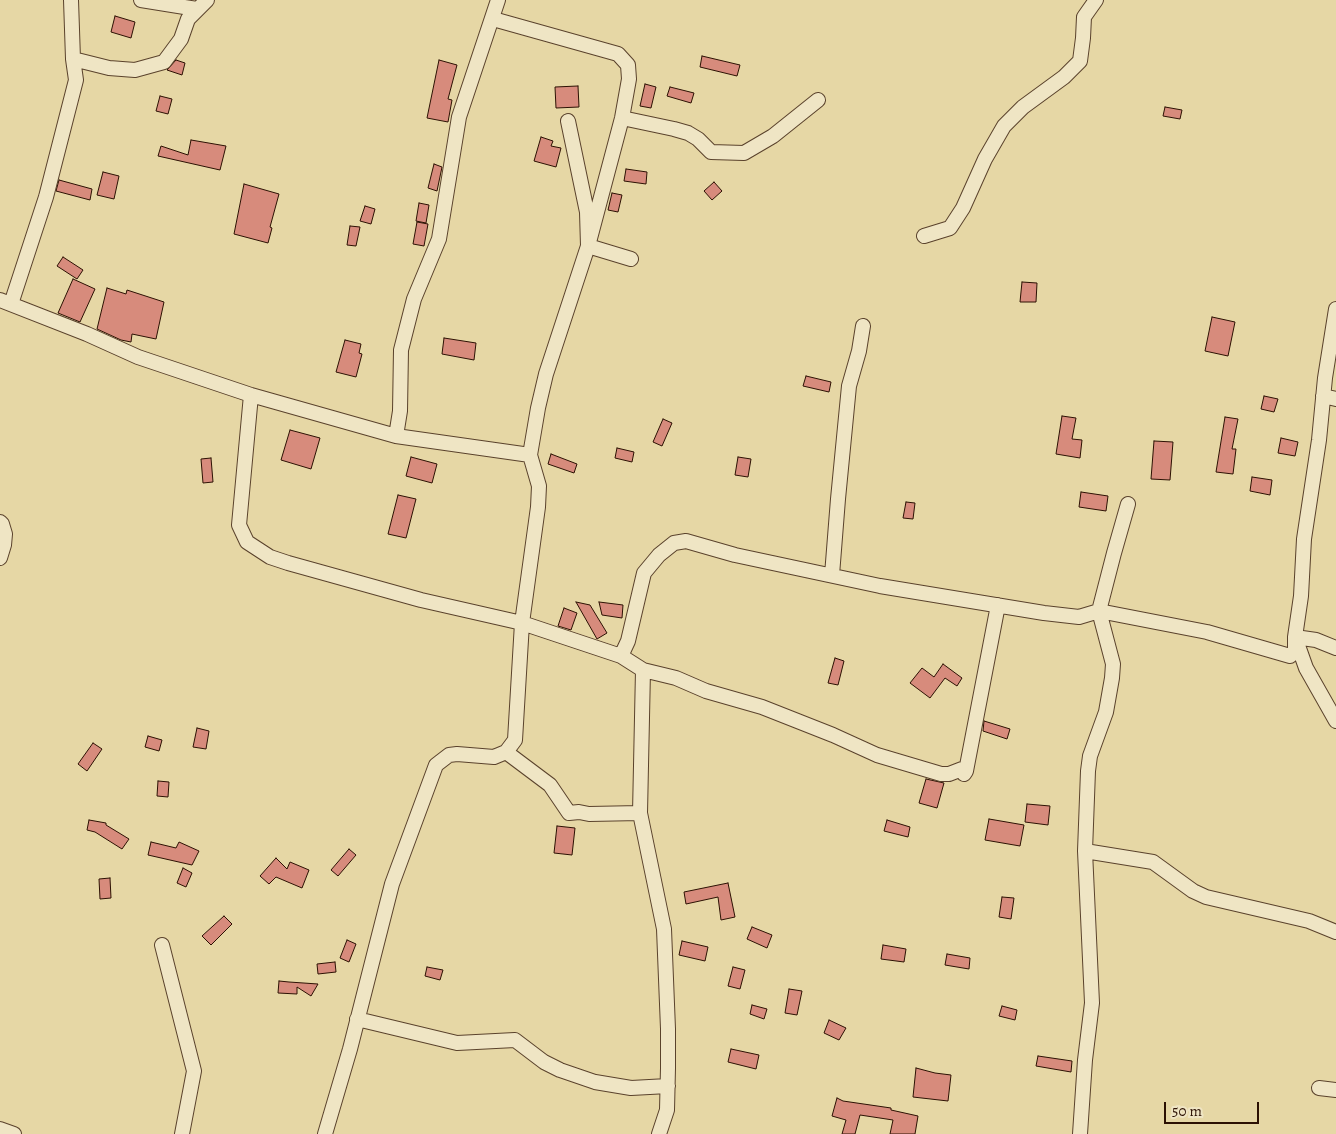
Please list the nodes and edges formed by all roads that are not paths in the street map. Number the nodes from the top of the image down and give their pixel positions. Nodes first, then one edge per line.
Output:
1 (71, 0) edge
2 (141, 0) edge
3 (498, 0) edge
4 (1096, 0) edge
5 (202, 4) edge
6 (493, 19) junction
7 (73, 59) junction
8 (818, 100) dead end
9 (622, 118) junction
10 (568, 121) dead end
11 (924, 236) dead end
12 (588, 246) junction
13 (631, 259) dead end
14 (6, 302) edge
15 (1336, 310) edge
16 (863, 326) dead end
17 (251, 395) junction
18 (1330, 397) edge
19 (396, 436) junction
20 (530, 455) junction
21 (1128, 504) dead end
22 (0, 522) edge
23 (0, 558) edge
24 (832, 575) junction
25 (998, 605) junction
26 (1099, 611) junction
27 (522, 623) junction
28 (1295, 637) junction
29 (1336, 648) edge
30 (621, 656) junction
31 (643, 670) junction
32 (1336, 721) edge
33 (506, 752) junction
34 (640, 812) junction
35 (1085, 851) junction
36 (1336, 932) edge
37 (162, 944) dead end
38 (357, 1019) junction
39 (668, 1086) junction
40 (1319, 1088) dead end
41 (1336, 1090) edge
42 (0, 1129) edge
43 (14, 1134) edge
44 (182, 1134) edge
45 (326, 1134) edge
46 (659, 1134) edge
47 (1080, 1134) edge

1 - 7 street
2 - 5 street
3 - 6 street
4 - 11 street
5 - 7 street
6 - 9 street
6 - 19 street
7 - 14 street
8 - 9 street
9 - 12 street
10 - 12 street
12 - 13 street
12 - 20 street
14 - 17 street
15 - 18 street
16 - 24 street
17 - 19 street
17 - 27 street
18 - 28 street
19 - 20 street
20 - 27 street
21 - 26 street
22 - 23 street
24 - 25 street
24 - 30 street
25 - 26 street
25 - 31 street
26 - 28 street
26 - 35 street
27 - 30 street
27 - 33 street
28 - 29 street
28 - 32 street
30 - 31 street
31 - 34 street
33 - 34 street
33 - 38 street
34 - 39 street
35 - 36 street
35 - 47 street
37 - 44 street
38 - 39 street
38 - 45 street
39 - 46 street
40 - 41 street
42 - 43 street

